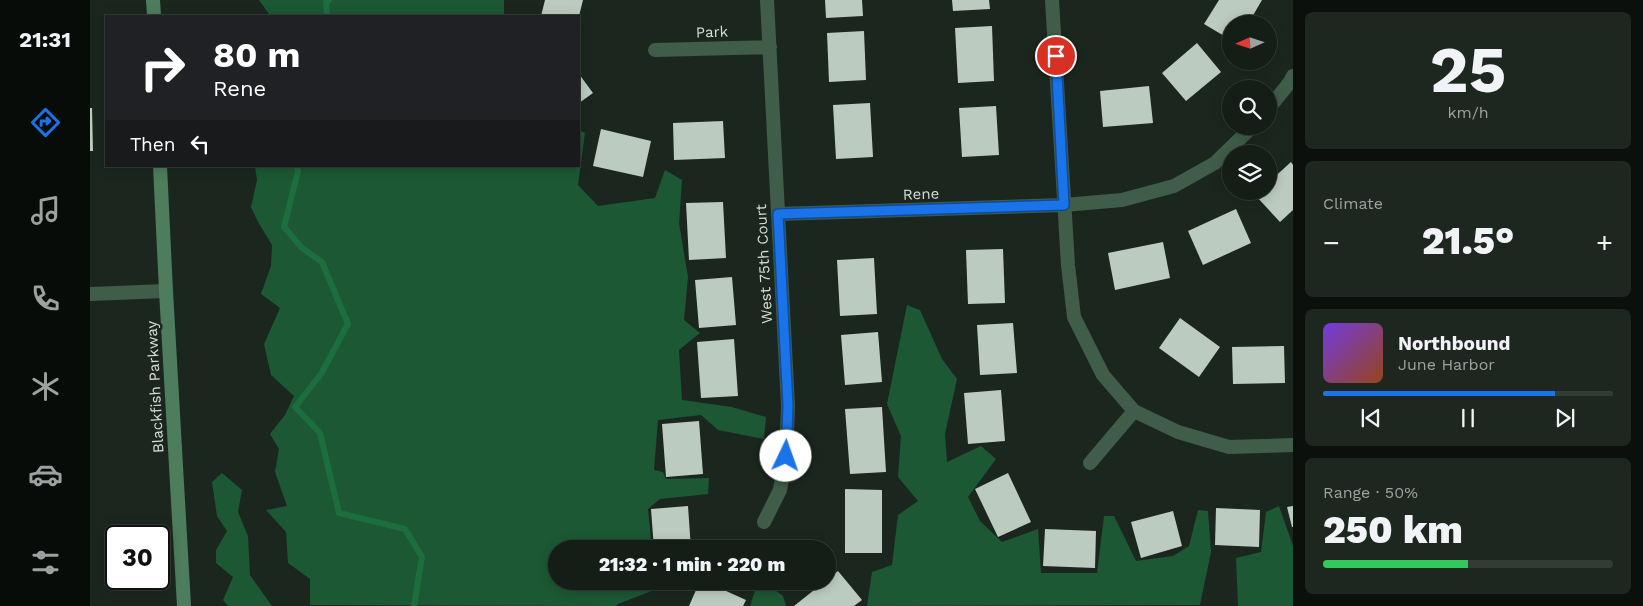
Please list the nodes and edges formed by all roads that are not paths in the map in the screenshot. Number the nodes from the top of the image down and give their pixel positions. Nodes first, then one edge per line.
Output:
1 (153, 0) edge
2 (767, 0) edge
3 (1052, 0) edge
4 (154, 15) edge
5 (770, 47) junction
6 (655, 50) dead end
7 (1293, 76) edge
8 (1277, 98) edge
9 (1245, 135) edge
10 (160, 167) edge
11 (1064, 205) junction
12 (778, 214) junction
13 (166, 291) junction
14 (90, 294) edge
15 (1134, 412) junction
16 (1293, 445) edge
17 (1090, 463) dead end
18 (764, 522) dead end
19 (184, 606) edge

1 - 4 main road
2 - 5 street, West 75th Court
3 - 11 street
5 - 6 street, Park
5 - 12 street, West 75th Court
7 - 8 street
9 - 11 street, Rene
10 - 13 main road, Blackfish Parkway
11 - 12 street, Rene
11 - 15 street
12 - 18 street, West 75th Court
13 - 14 street
13 - 19 main road, Blackfish Parkway
15 - 16 street
15 - 17 street

